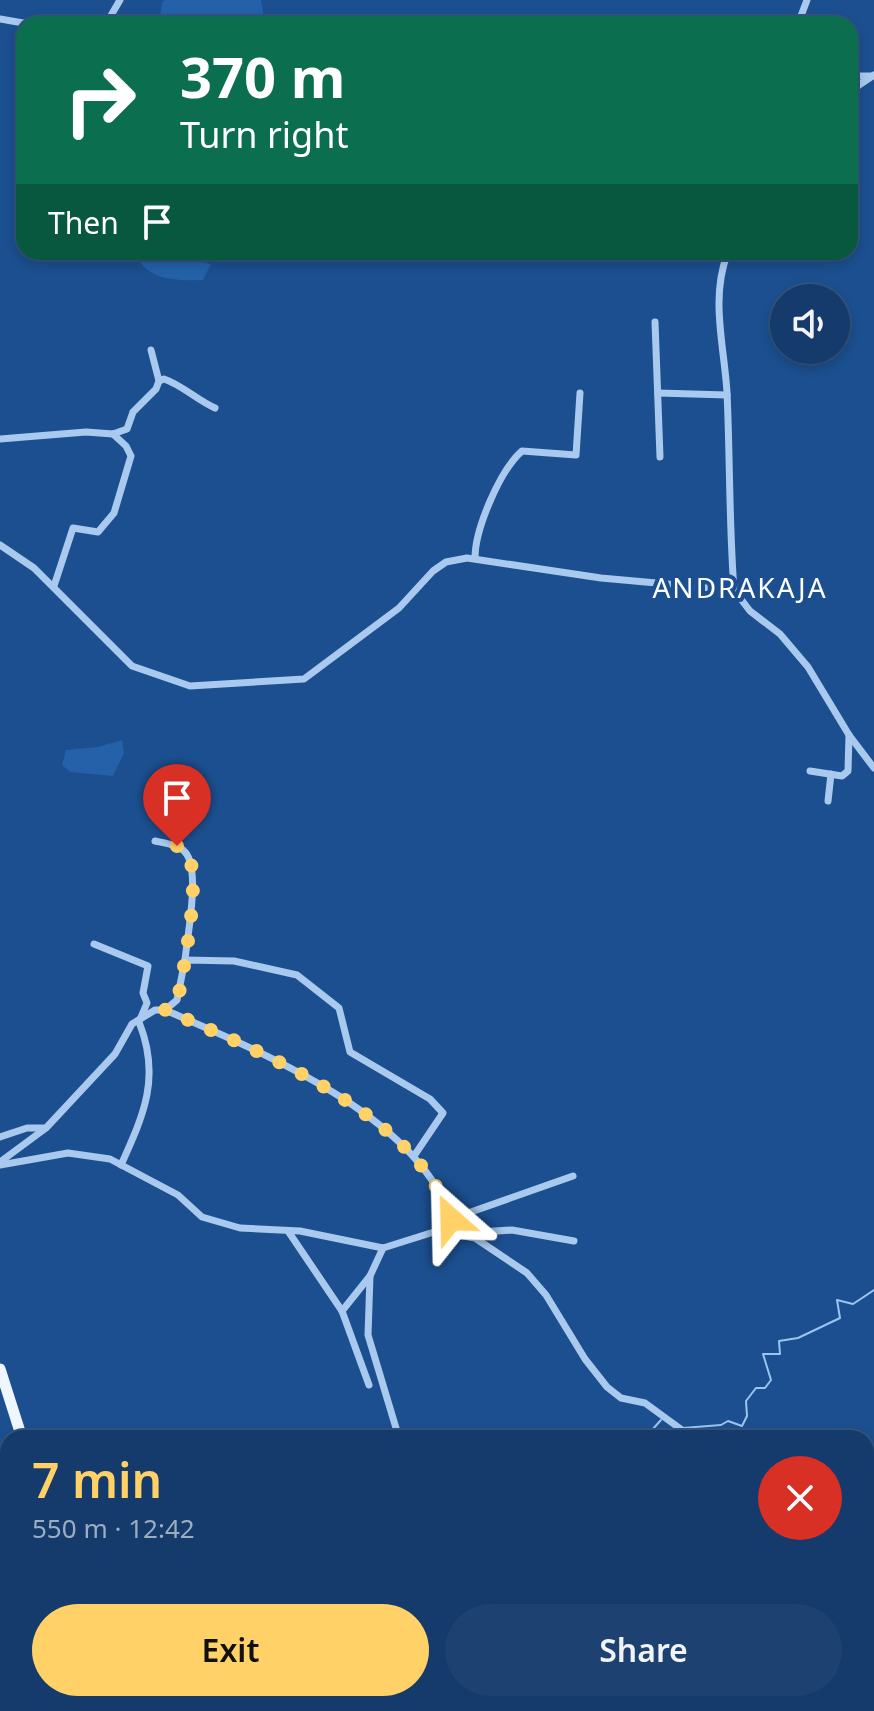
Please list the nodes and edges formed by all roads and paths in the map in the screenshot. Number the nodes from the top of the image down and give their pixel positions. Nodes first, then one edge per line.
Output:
1 (858, 76) edge
2 (858, 88) edge
3 (725, 260) edge
4 (655, 322) dead end
5 (151, 350) dead end
6 (159, 381) junction
7 (580, 393) dead end
8 (658, 393) junction
9 (727, 395) junction
10 (215, 408) dead end
11 (113, 434) junction
12 (0, 439) edge
13 (660, 457) dead end
14 (0, 545) edge
15 (475, 558) junction
16 (54, 586) junction
17 (734, 590) junction
18 (849, 735) junction
19 (874, 768) edge
20 (810, 771) dead end
21 (831, 774) junction
22 (828, 801) dead end
23 (155, 841) dead end
24 (94, 944) dead end
25 (185, 960) junction
26 (165, 1010) junction
27 (139, 1022) junction
28 (46, 1128) junction
29 (0, 1137) edge
30 (414, 1156) junction
31 (0, 1163) edge
32 (121, 1165) junction
33 (573, 1176) dead end
34 (451, 1219) junction
35 (288, 1231) junction
36 (437, 1231) junction
37 (460, 1233) junction
38 (574, 1241) dead end
39 (383, 1248) junction
40 (370, 1276) junction
41 (342, 1311) junction
42 (0, 1369) edge
43 (369, 1385) dead end
44 (19, 1430) edge
45 (397, 1430) edge
46 (682, 1430) edge

1 - 2 street
3 - 9 street
4 - 8 street
5 - 6 street
6 - 10 street
6 - 11 street
7 - 15 street
8 - 9 street
8 - 13 street
9 - 17 street
11 - 12 street
11 - 16 street
14 - 16 street
15 - 16 street
15 - 17 street
17 - 18 street
18 - 19 street
18 - 21 street
20 - 21 street
21 - 22 street
23 - 25 street
24 - 27 street
25 - 26 street
25 - 30 street
26 - 27 street
26 - 30 street
27 - 28 street
27 - 32 street
28 - 29 street
28 - 31 street
30 - 34 street
31 - 32 street
32 - 35 street
33 - 34 street
34 - 36 street
35 - 39 street
35 - 41 street
36 - 37 street
36 - 39 street
37 - 38 street
37 - 46 street
39 - 40 street
40 - 41 street
40 - 45 street
41 - 43 street
42 - 44 main road

